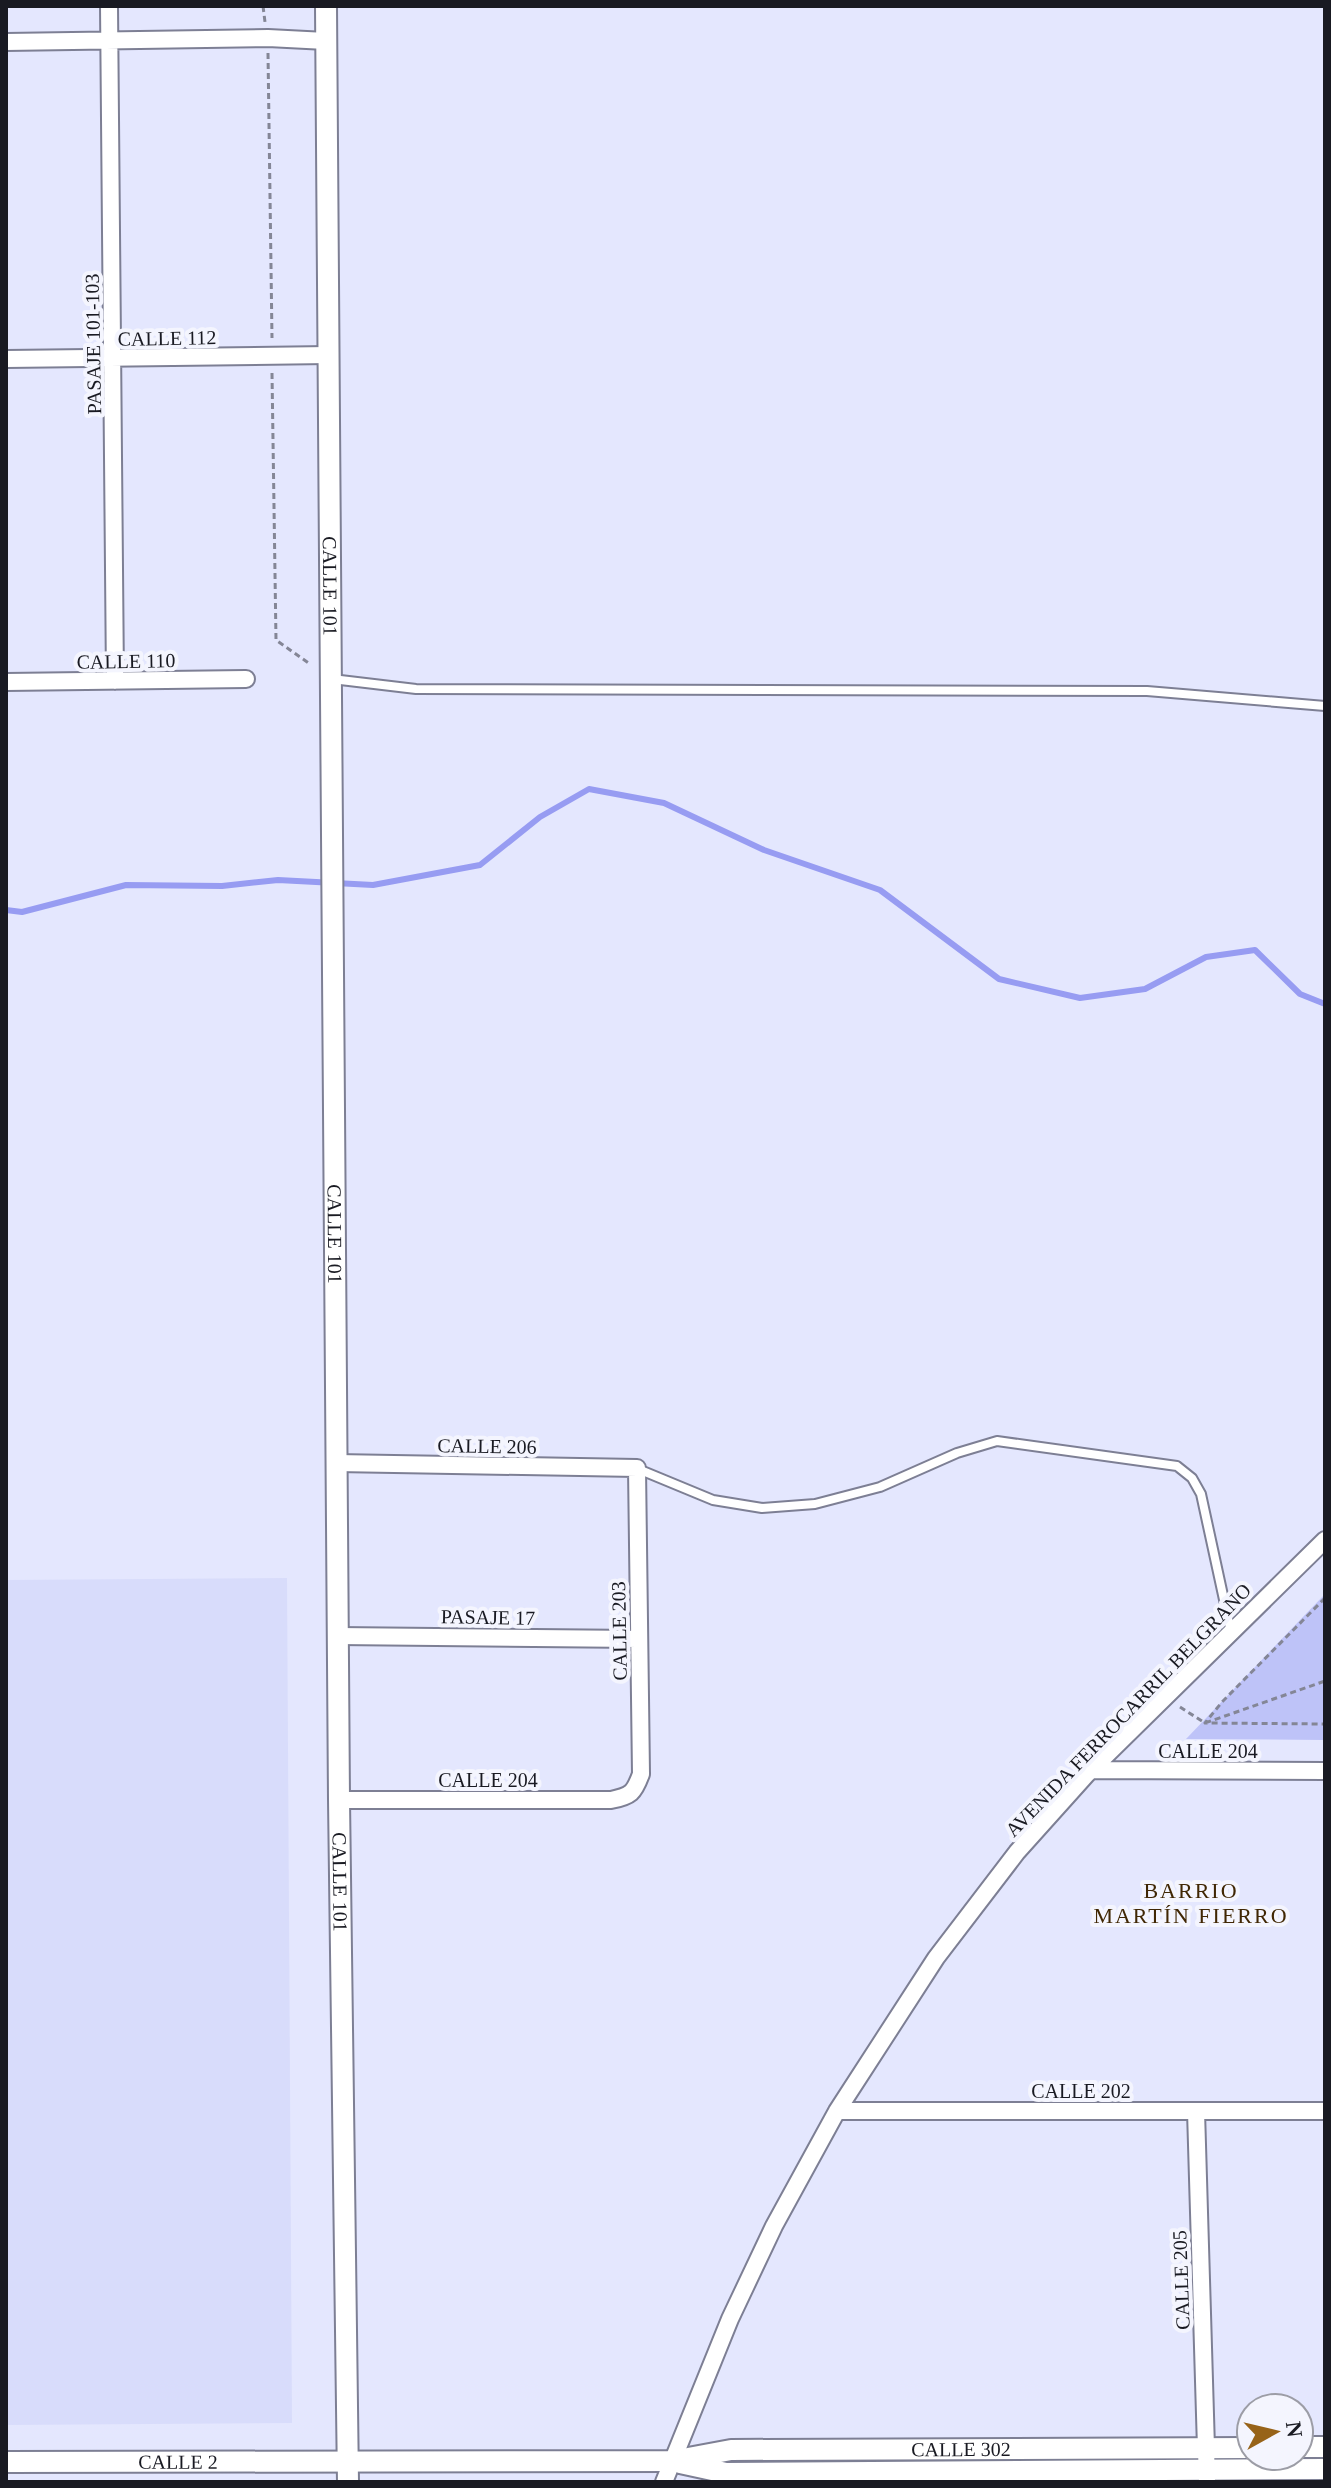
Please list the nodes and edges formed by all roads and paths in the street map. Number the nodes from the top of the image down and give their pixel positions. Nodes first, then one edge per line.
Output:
1 (109, 6) edge
2 (326, 6) edge
3 (326, 41) junction
4 (6, 42) edge
5 (109, 42) junction
6 (329, 355) junction
7 (6, 359) edge
8 (114, 359) junction
9 (331, 678) junction
10 (246, 679) dead end
11 (115, 681) junction
12 (6, 682) edge
13 (1325, 706) edge
14 (336, 1463) junction
15 (637, 1468) junction
16 (1325, 1540) edge
17 (1325, 1598) edge
18 (1231, 1632) junction
19 (337, 1636) junction
20 (638, 1639) junction
21 (1325, 1681) edge
22 (1165, 1698) junction
23 (1205, 1723) junction
24 (1325, 1724) edge
25 (1091, 1770) junction
26 (1325, 1771) edge
27 (634, 1791) joint
28 (339, 1800) junction
29 (837, 2111) junction
30 (1196, 2111) junction
31 (1325, 2111) edge
32 (1207, 2448) junction
33 (1235, 2448) edge
34 (869, 2449) junction
35 (348, 2460) junction
36 (672, 2461) junction
37 (6, 2462) edge
38 (1325, 2469) edge
39 (1207, 2476) edge
40 (869, 2477) edge
41 (348, 2482) edge
42 (664, 2482) edge

1 - 5 street, PASAJE 101-103
2 - 3 street, CALLE 101
3 - 5 street
3 - 6 street, CALLE 101
4 - 5 street
5 - 8 street, PASAJE 101-103
6 - 8 street, CALLE 112
6 - 9 street, CALLE 101
7 - 8 street, CALLE 112
8 - 11 street, PASAJE 101-103
9 - 13 lane
9 - 14 street, CALLE 101
10 - 11 street, CALLE 110
11 - 12 street, CALLE 110
14 - 15 street, CALLE 206
14 - 19 street, CALLE 101
15 - 18 lane
15 - 20 street, CALLE 203
16 - 18 street, AVENIDA FERROCARRIL BELGRANO
17 - 23 path
18 - 22 street, AVENIDA FERROCARRIL BELGRANO
19 - 20 street, PASAJE 17
19 - 28 street, CALLE 101
20 - 27 street, CALLE 203
21 - 23 path
22 - 23 path
22 - 25 street, AVENIDA FERROCARRIL BELGRANO
23 - 24 path
25 - 26 street, CALLE 204
25 - 29 street, AVENIDA FERROCARRIL BELGRANO
27 - 28 street, CALLE 204
28 - 35 street, CALLE 101
29 - 30 street, CALLE 202
29 - 36 street, AVENIDA FERROCARRIL BELGRANO
30 - 31 street, CALLE 202
30 - 32 street, CALLE 205
32 - 33 street, CALLE 302
32 - 34 street, CALLE 302
32 - 39 street, CALLE 205
34 - 36 street, CALLE 302
34 - 40 street
35 - 36 street, CALLE 302
35 - 37 street, CALLE 2
35 - 41 street, CALLE 101
36 - 40 street, CALLE 302
36 - 42 street, AVENIDA FERROCARRIL BELGRANO
38 - 39 street, CALLE 302
39 - 40 street, CALLE 302

